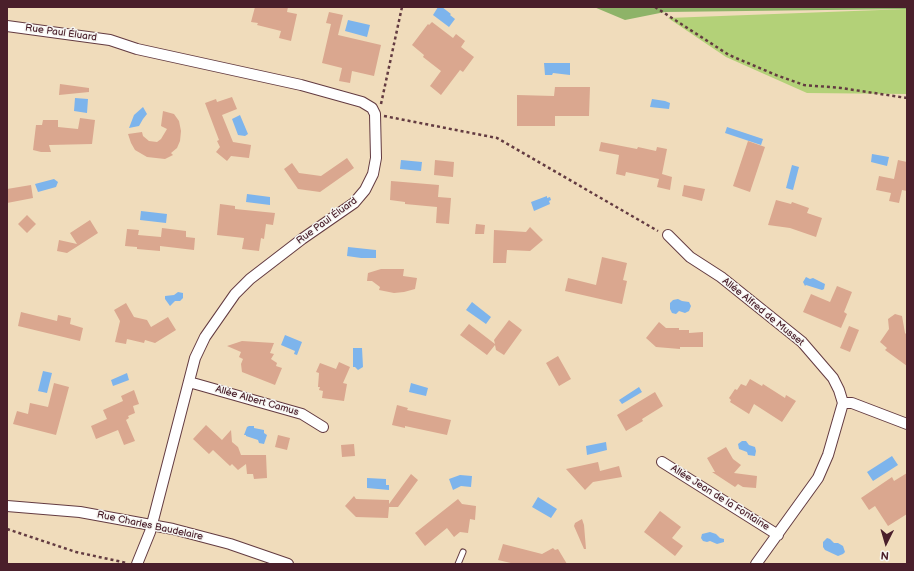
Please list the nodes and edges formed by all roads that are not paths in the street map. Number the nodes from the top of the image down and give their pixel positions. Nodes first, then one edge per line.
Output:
1 (7, 26) edge
2 (668, 235) road end
3 (189, 382) junction
4 (843, 402) junction
5 (907, 424) edge
6 (323, 427) dead end
7 (662, 462) dead end
8 (7, 506) edge
9 (152, 525) junction
10 (778, 535) junction
11 (463, 552) dead end
12 (137, 564) edge
13 (288, 564) edge
14 (458, 564) edge
15 (756, 564) edge

1 - 3 street, Rue Paul Éluard
2 - 4 street, Allée Alfred de Musset
3 - 6 street, Allée Albert Camus
3 - 9 street, Rue Paul Éluard
4 - 5 street
4 - 10 street
7 - 10 street, Allée Jean de la Fontaine
8 - 9 street, Rue Charles Baudelaire
9 - 12 street, Rue Paul Éluard
9 - 13 street, Rue Charles Baudelaire
10 - 15 street
11 - 14 lane

